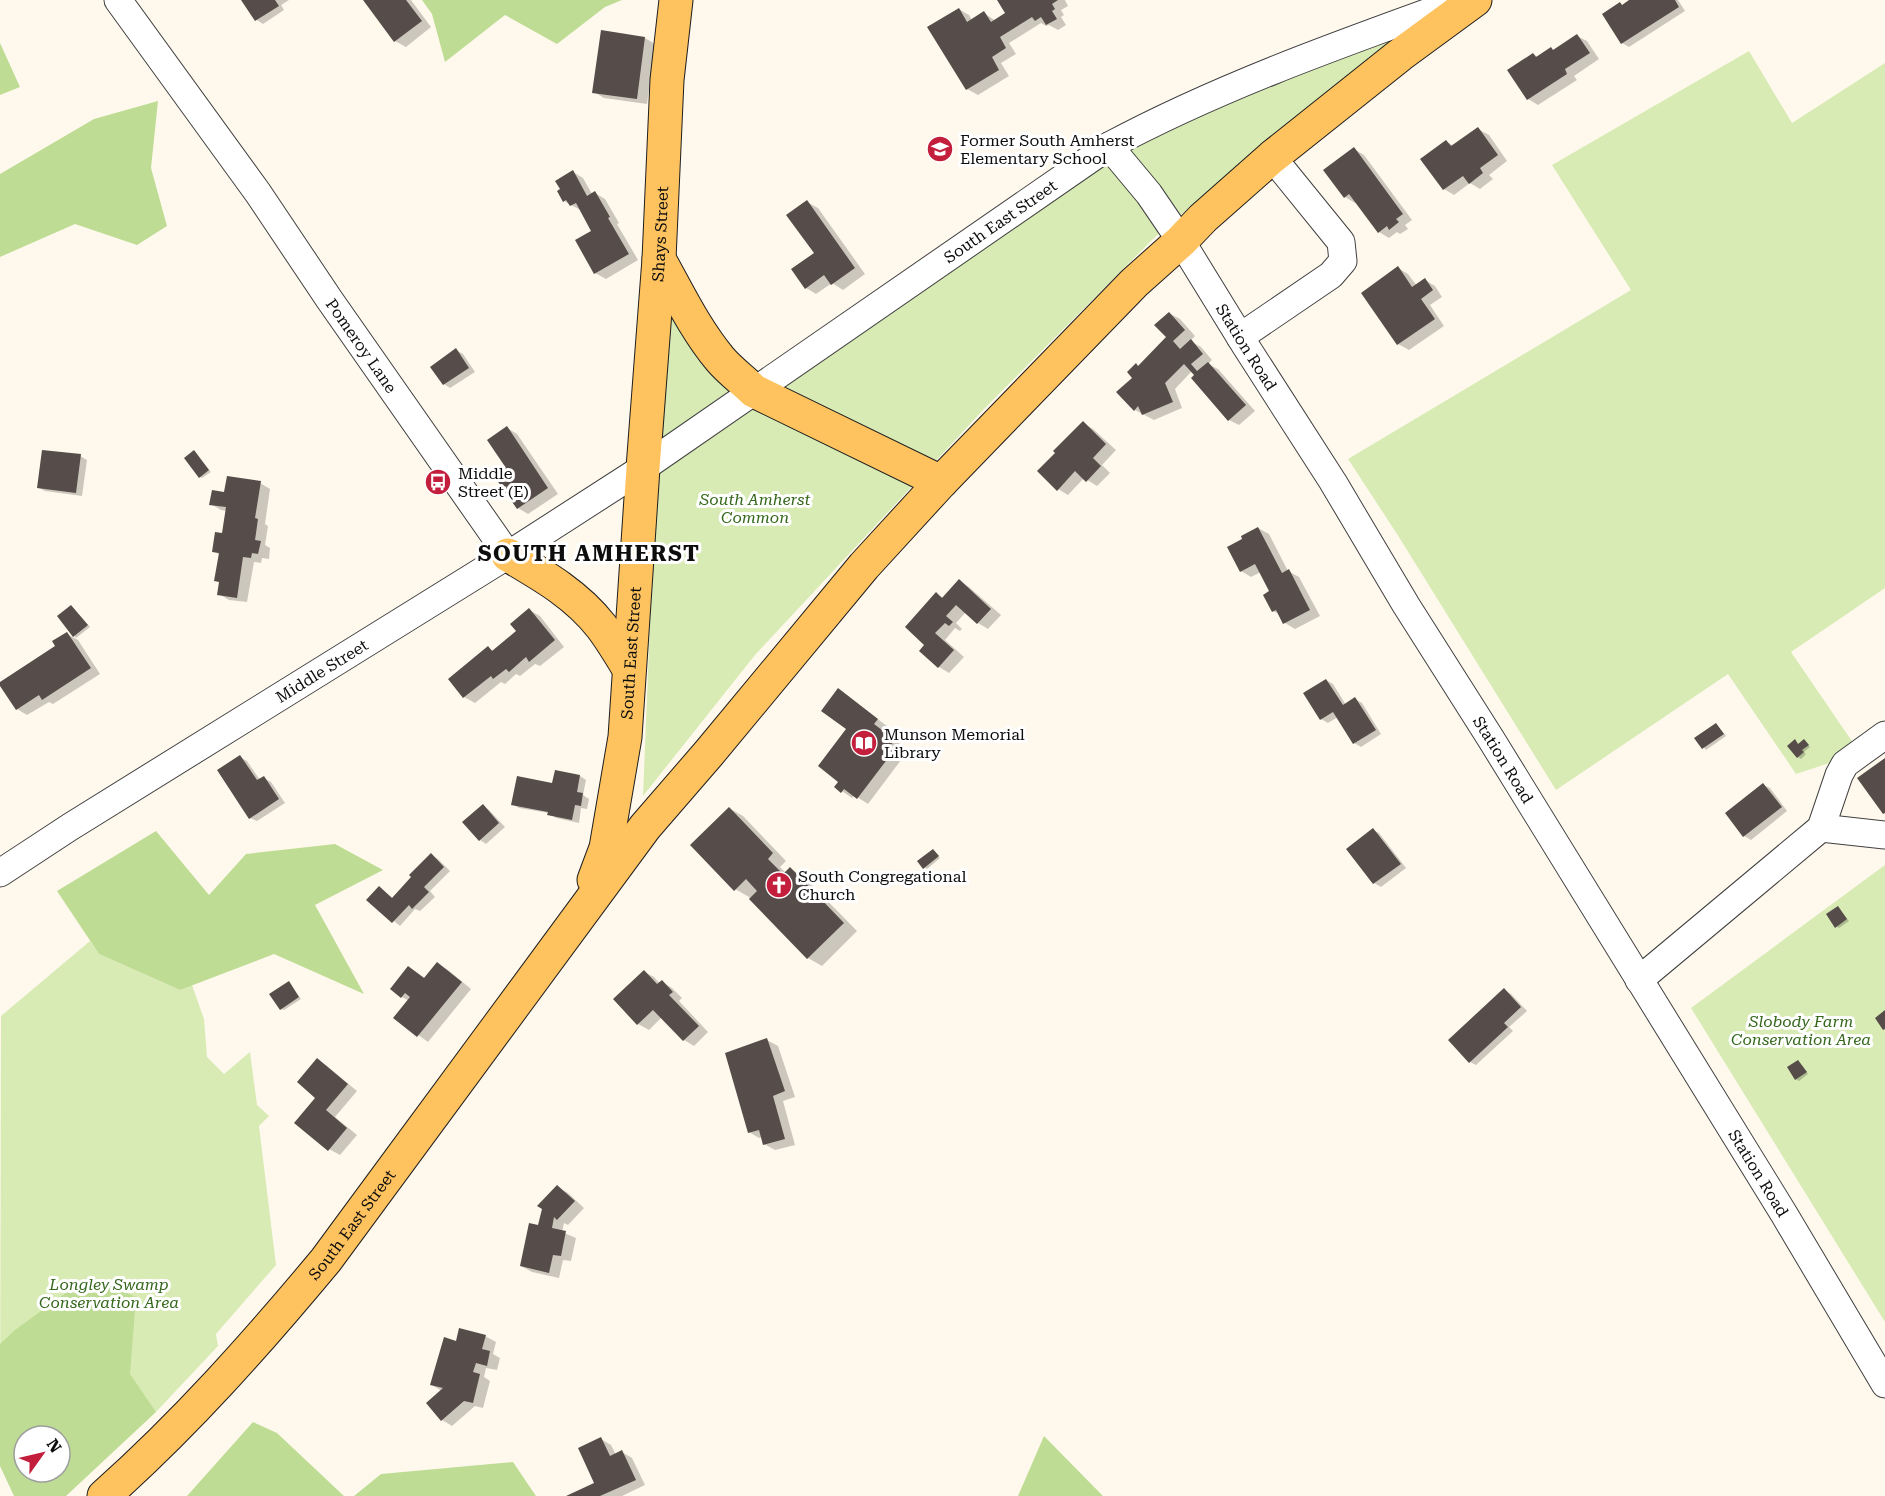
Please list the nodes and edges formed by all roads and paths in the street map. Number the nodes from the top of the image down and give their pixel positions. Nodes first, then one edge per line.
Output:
1 (118, 0) edge
2 (676, 0) edge
3 (1462, 0) edge
4 (1475, 0) edge
5 (1109, 146) junction
6 (1272, 157) junction
7 (1181, 240) junction
8 (659, 259) junction
9 (1240, 337) junction
10 (754, 391) junction
11 (643, 468) junction
12 (941, 482) junction
13 (508, 555) junction
14 (629, 669) junction
15 (1885, 735) edge
16 (616, 790) junction
17 (659, 811) junction
18 (1821, 828) junction
19 (1885, 835) edge
20 (0, 873) edge
21 (570, 929) junction
22 (1639, 980) junction
23 (1885, 1384) edge
24 (104, 1496) edge

1 - 13 street, Pomeroy Lane
2 - 8 main road, Shays Street
3 - 5 street, South East Street
4 - 6 main road, South East Street
5 - 7 street, Station Road
5 - 10 street, South East Street
6 - 7 main road, South East Street
6 - 9 street
7 - 9 street, Station Road
7 - 12 main road, South East Street
8 - 10 main road
8 - 11 main road, Shays Street
9 - 22 street, Station Road
10 - 11 street, South East Street
10 - 12 main road
11 - 13 street, Middle Street
11 - 14 main road, South East Street
12 - 17 main road, South East Street
13 - 14 main road, Pomeroy Lane
13 - 20 street, Middle Street
14 - 16 main road, South East Street
15 - 18 street
16 - 17 main road
16 - 21 main road, South East Street
17 - 21 main road, South East Street
18 - 19 street
18 - 22 street
21 - 24 main road, South East Street
22 - 23 street, Station Road

